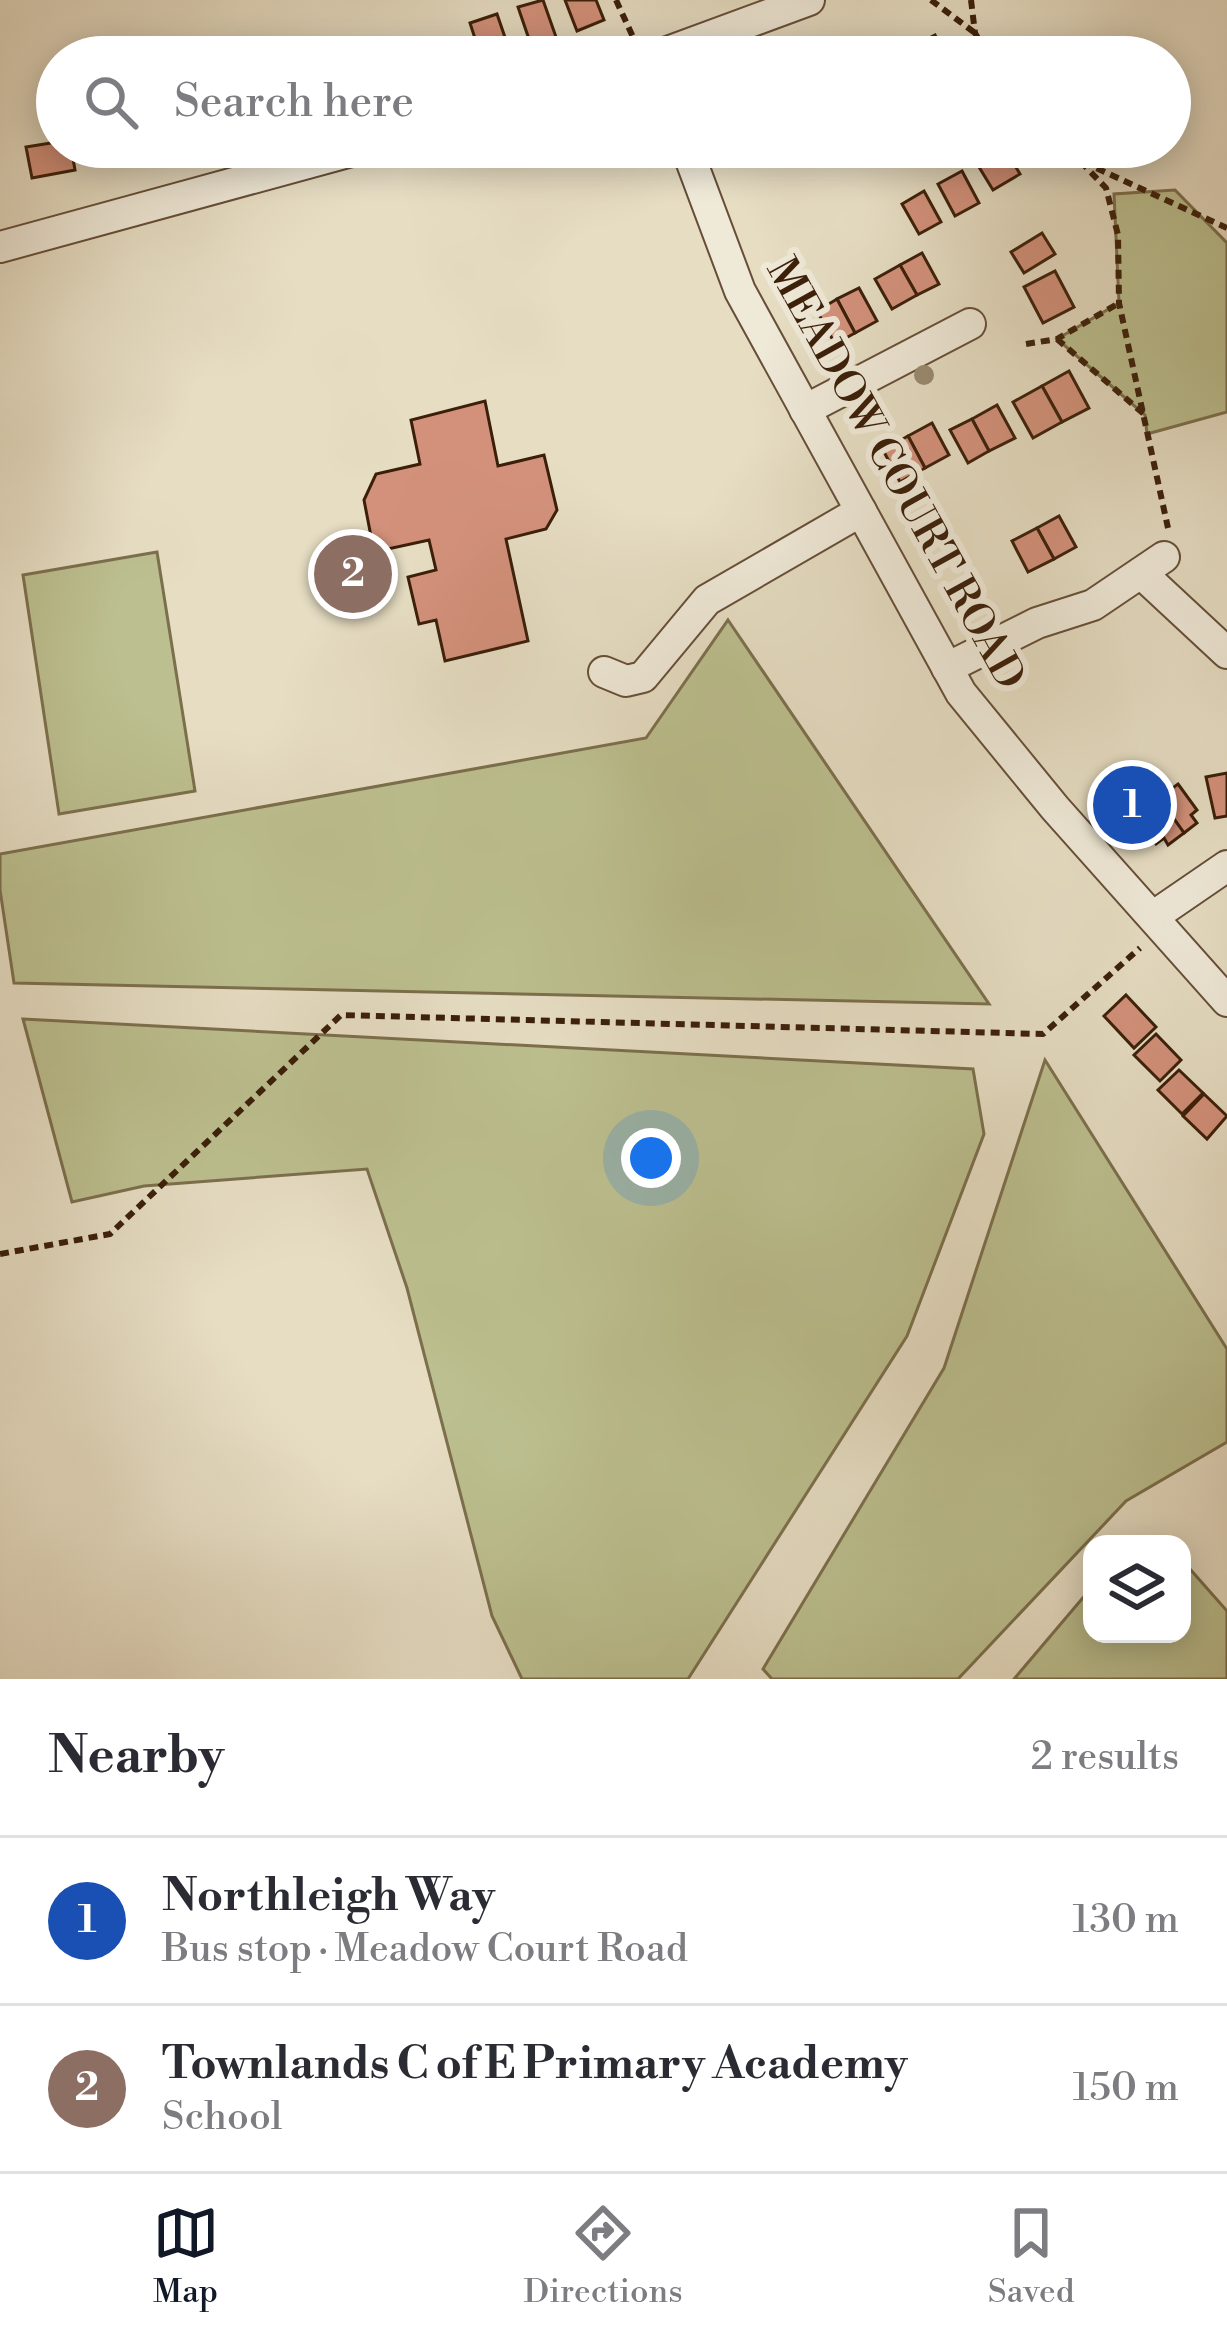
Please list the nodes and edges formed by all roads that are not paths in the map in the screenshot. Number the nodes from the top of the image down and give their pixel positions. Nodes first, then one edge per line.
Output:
1 (809, 0) edge
2 (770, 6) edge
3 (688, 36) edge
4 (289, 168) edge
5 (694, 168) edge
6 (0, 247) edge
7 (970, 324) dead end
8 (806, 410) junction
9 (861, 512) junction
10 (1227, 653) edge
11 (947, 668) junction
12 (604, 672) dead end
13 (1227, 866) edge
14 (1159, 922) junction
15 (1227, 1001) edge

1 - 2 street
2 - 3 street
4 - 6 street
5 - 8 street, MEADOW COURT ROAD
7 - 8 street
8 - 9 street, MEADOW COURT ROAD
9 - 11 street, MEADOW COURT ROAD
9 - 12 street
10 - 11 street
11 - 14 street, MEADOW COURT ROAD
13 - 14 street
14 - 15 street, MEADOW COURT ROAD

